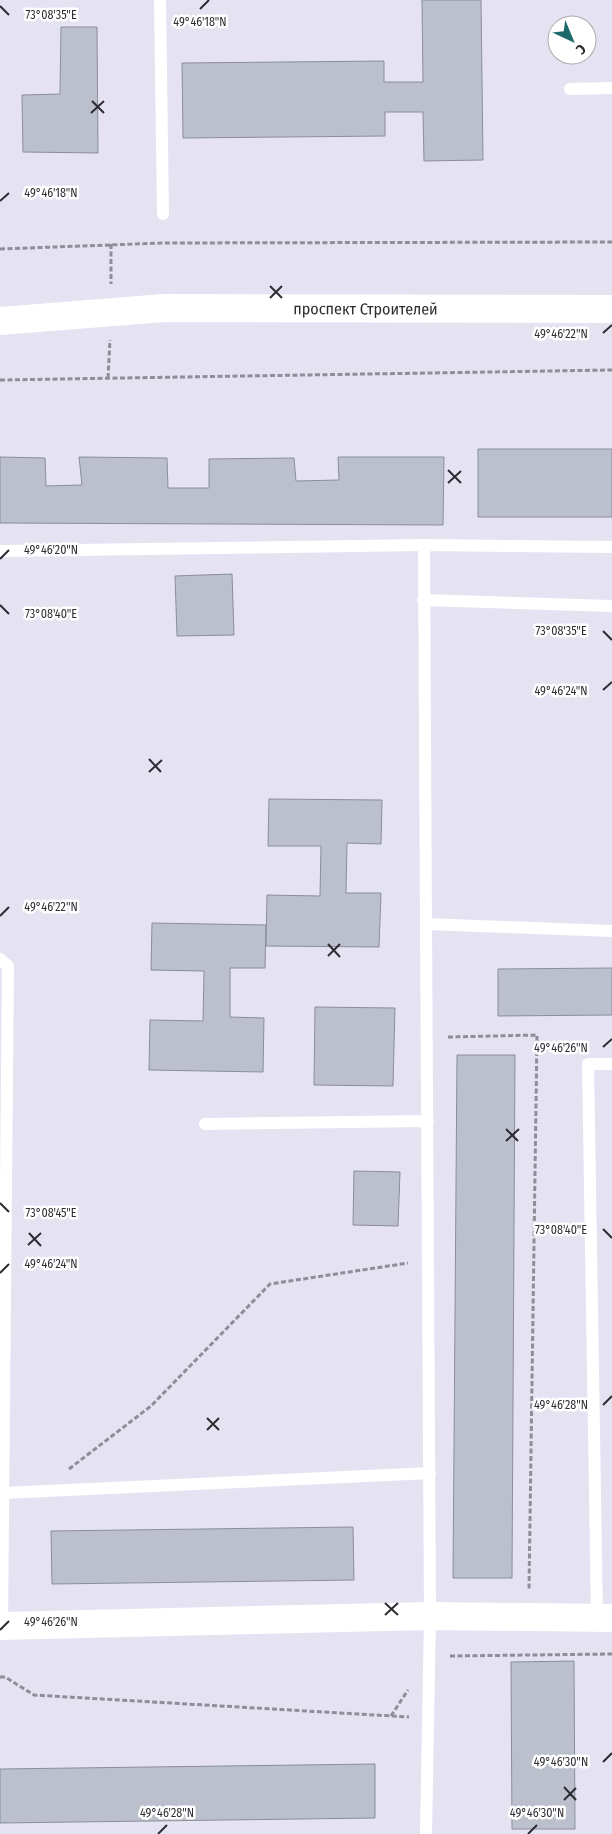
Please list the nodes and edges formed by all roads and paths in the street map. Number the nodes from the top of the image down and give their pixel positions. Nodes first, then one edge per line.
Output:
1 (160, 0) edge
2 (612, 88) edge
3 (570, 89) dead end
4 (162, 214) dead end
5 (612, 242) edge
6 (0, 249) edge
7 (612, 309) edge
8 (0, 321) edge
9 (612, 370) edge
10 (0, 380) edge
11 (424, 545) junction
12 (612, 547) edge
13 (0, 551) edge
14 (423, 600) junction
15 (612, 606) edge
16 (426, 924) junction
17 (612, 931) edge
18 (0, 959) edge
19 (427, 1038) junction
20 (612, 1064) edge
21 (428, 1120) junction
22 (205, 1124) dead end
23 (428, 1260) junction
24 (430, 1472) junction
25 (41, 1491) junction
26 (3, 1493) junction
27 (430, 1616) junction
28 (528, 1617) junction
29 (604, 1618) edge
30 (1, 1626) edge
31 (612, 1654) edge
32 (429, 1656) junction
33 (0, 1677) edge
34 (428, 1718) junction
35 (426, 1834) edge

1 - 4 lane
2 - 3 lane
5 - 6 path
7 - 8 main road, проспект Строителей
9 - 10 path
11 - 12 lane
11 - 13 lane
11 - 14 lane
14 - 15 lane
14 - 16 lane
16 - 17 lane
16 - 19 lane
18 - 26 lane
19 - 21 lane
19 - 28 path
20 - 29 lane
21 - 22 lane
21 - 23 lane
23 - 24 lane
23 - 25 path
24 - 25 lane
24 - 27 lane
25 - 26 lane
26 - 30 lane
27 - 28 main road
27 - 30 main road
27 - 32 lane
28 - 29 main road
31 - 32 path
32 - 34 lane
33 - 34 path
34 - 35 lane

